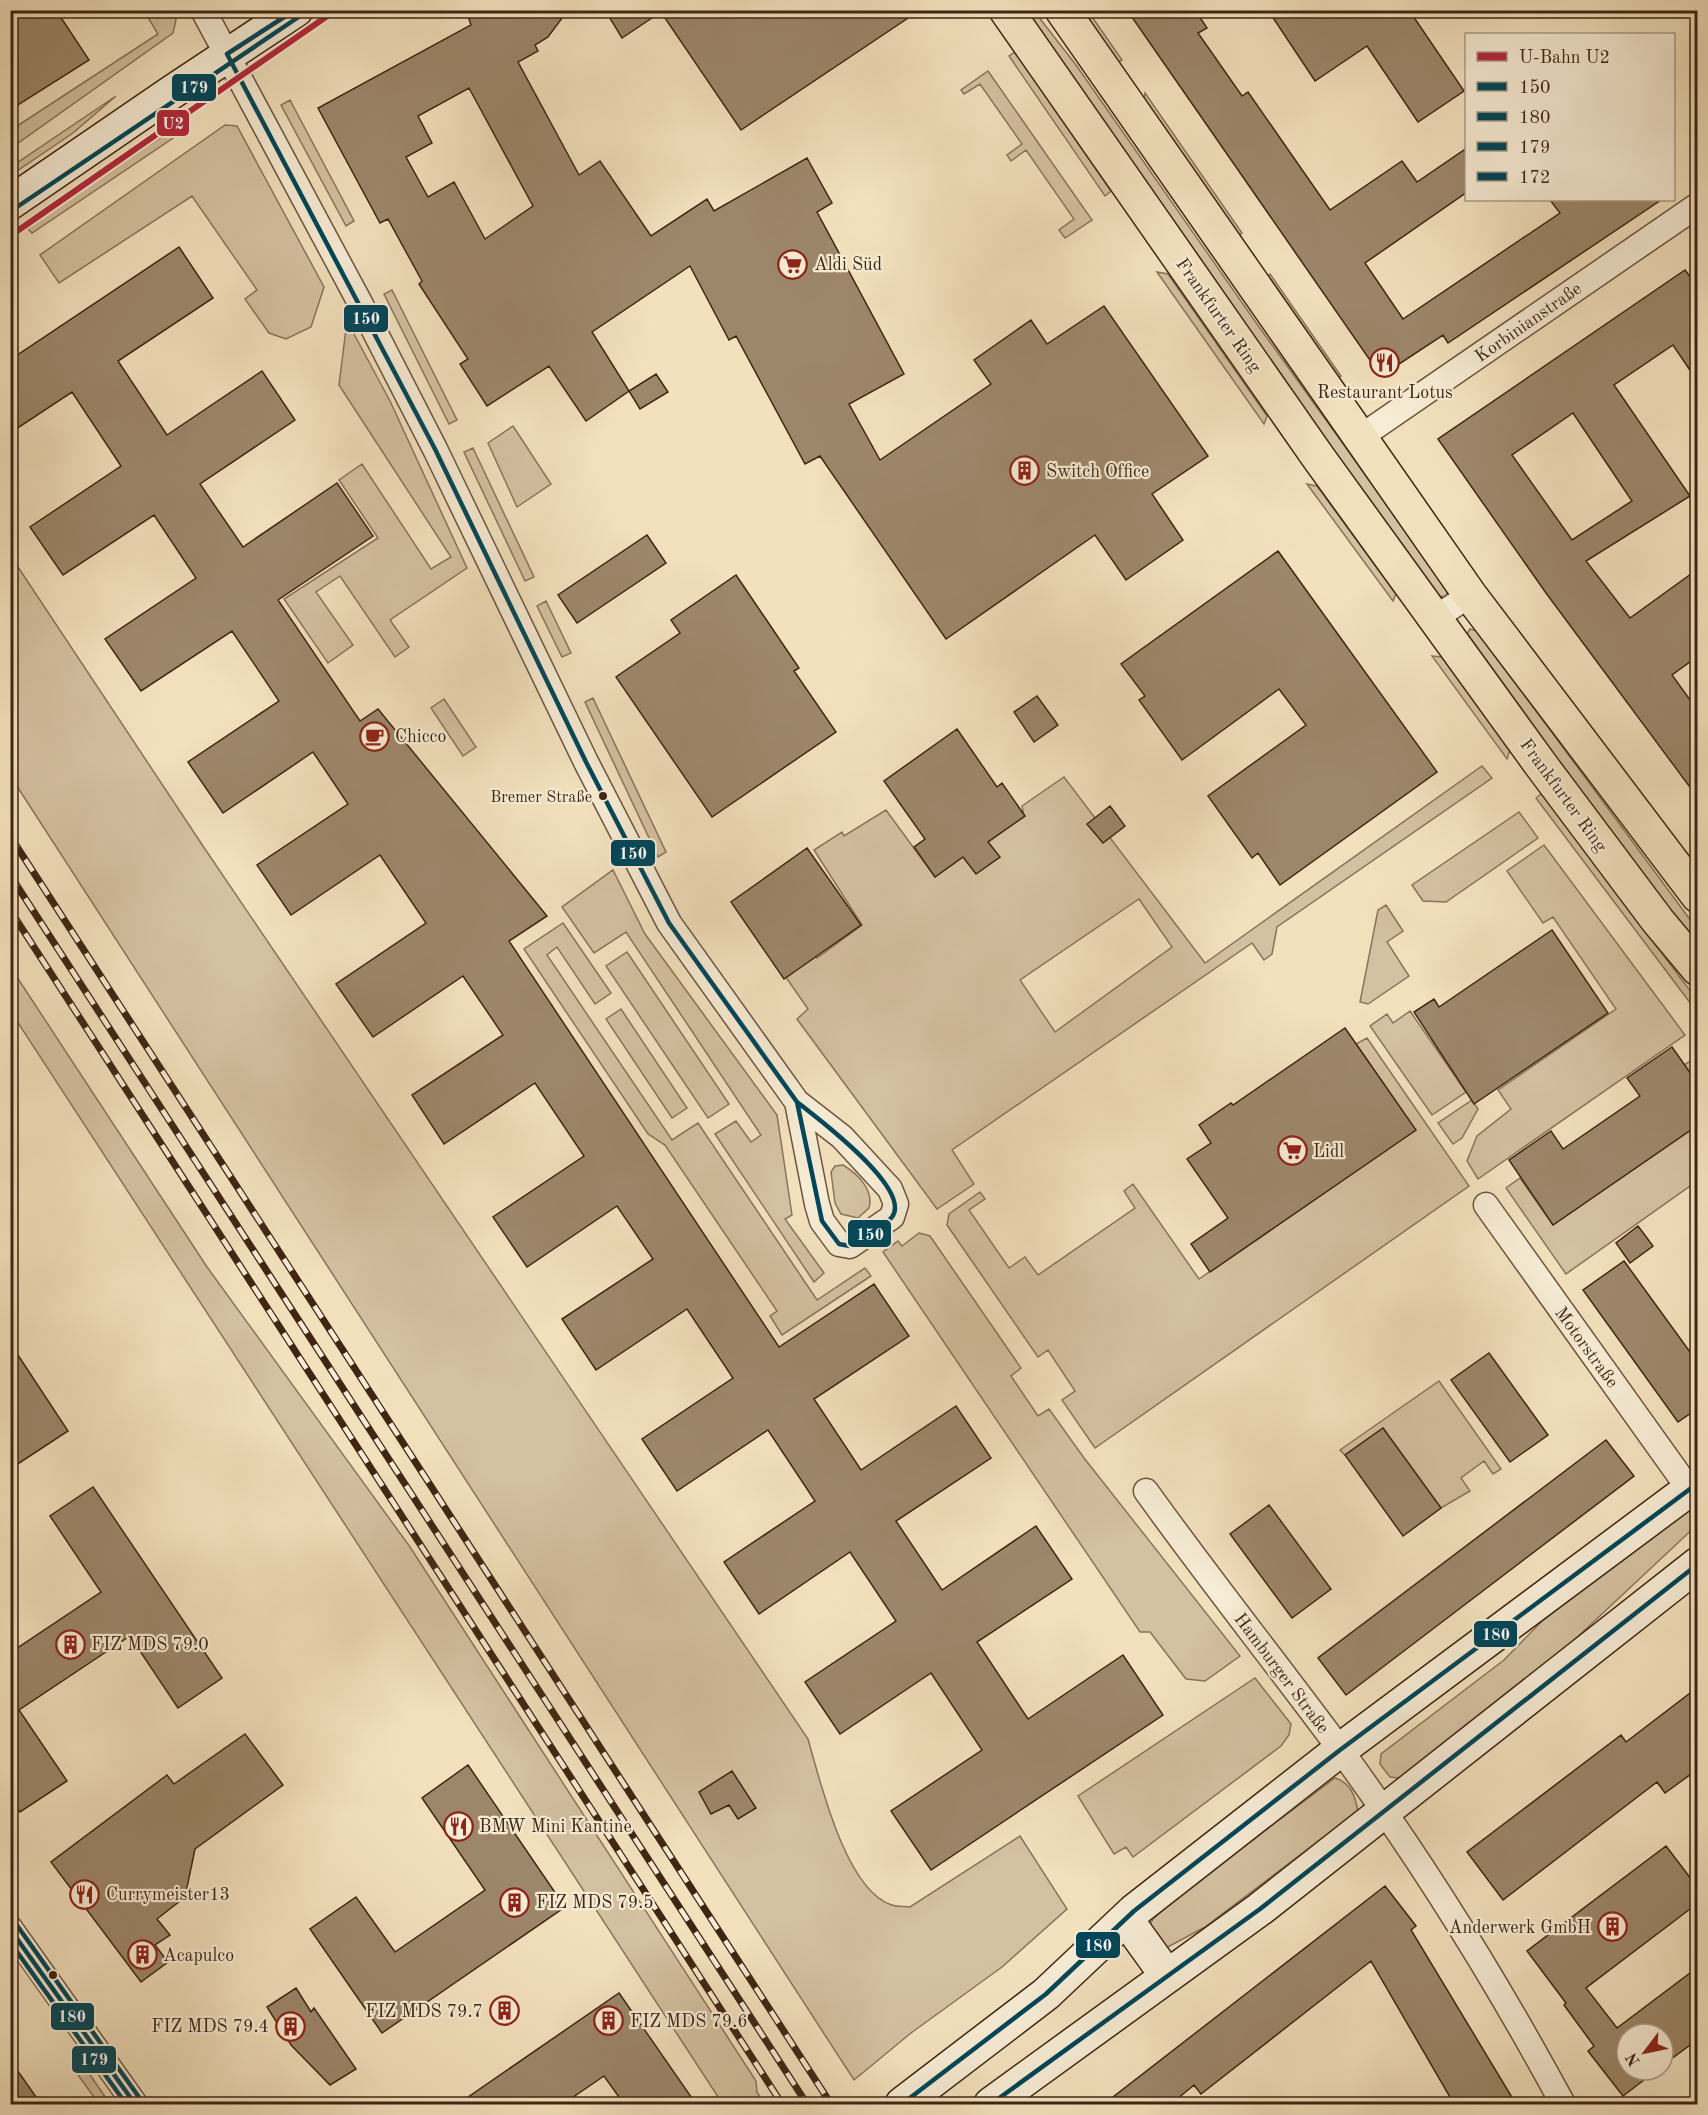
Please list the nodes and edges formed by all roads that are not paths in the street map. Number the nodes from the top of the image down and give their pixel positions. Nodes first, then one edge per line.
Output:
1 (203, 10) edge
2 (296, 10) edge
3 (1006, 10) edge
4 (1062, 10) edge
5 (227, 54) junction
6 (10, 203) edge
7 (1696, 209) edge
8 (1359, 438) junction
9 (1470, 595) junction
10 (1435, 618) junction
11 (1698, 896) edge
12 (1698, 969) edge
13 (798, 1102) junction
14 (1486, 1205) dead end
15 (1693, 1486) edge
16 (1146, 1491) dead end
17 (1698, 1564) edge
18 (1340, 1750) junction
19 (1384, 1813) junction
20 (1126, 1919) junction
21 (10, 1928) edge
22 (1167, 1976) junction
23 (135, 2104) edge
24 (902, 2104) edge
25 (991, 2104) edge
26 (1563, 2104) edge

1 - 5 street
2 - 5 main road
3 - 10 main road, Frankfurter Ring
4 - 8 main road
5 - 6 main road
5 - 13 street
7 - 8 street, Korbinianstraße
8 - 9 main road
9 - 10 street
9 - 11 main road
10 - 12 main road, Frankfurter Ring
13 - 13 street
14 - 15 street, Motorstraße
15 - 18 main road
16 - 18 street, Hamburger Straße
17 - 19 main road
18 - 19 street, Hamburger Straße
18 - 20 main road
19 - 22 main road
19 - 26 street, Hamburger Straße
20 - 22 main road
20 - 24 main road
21 - 23 street
22 - 25 main road

